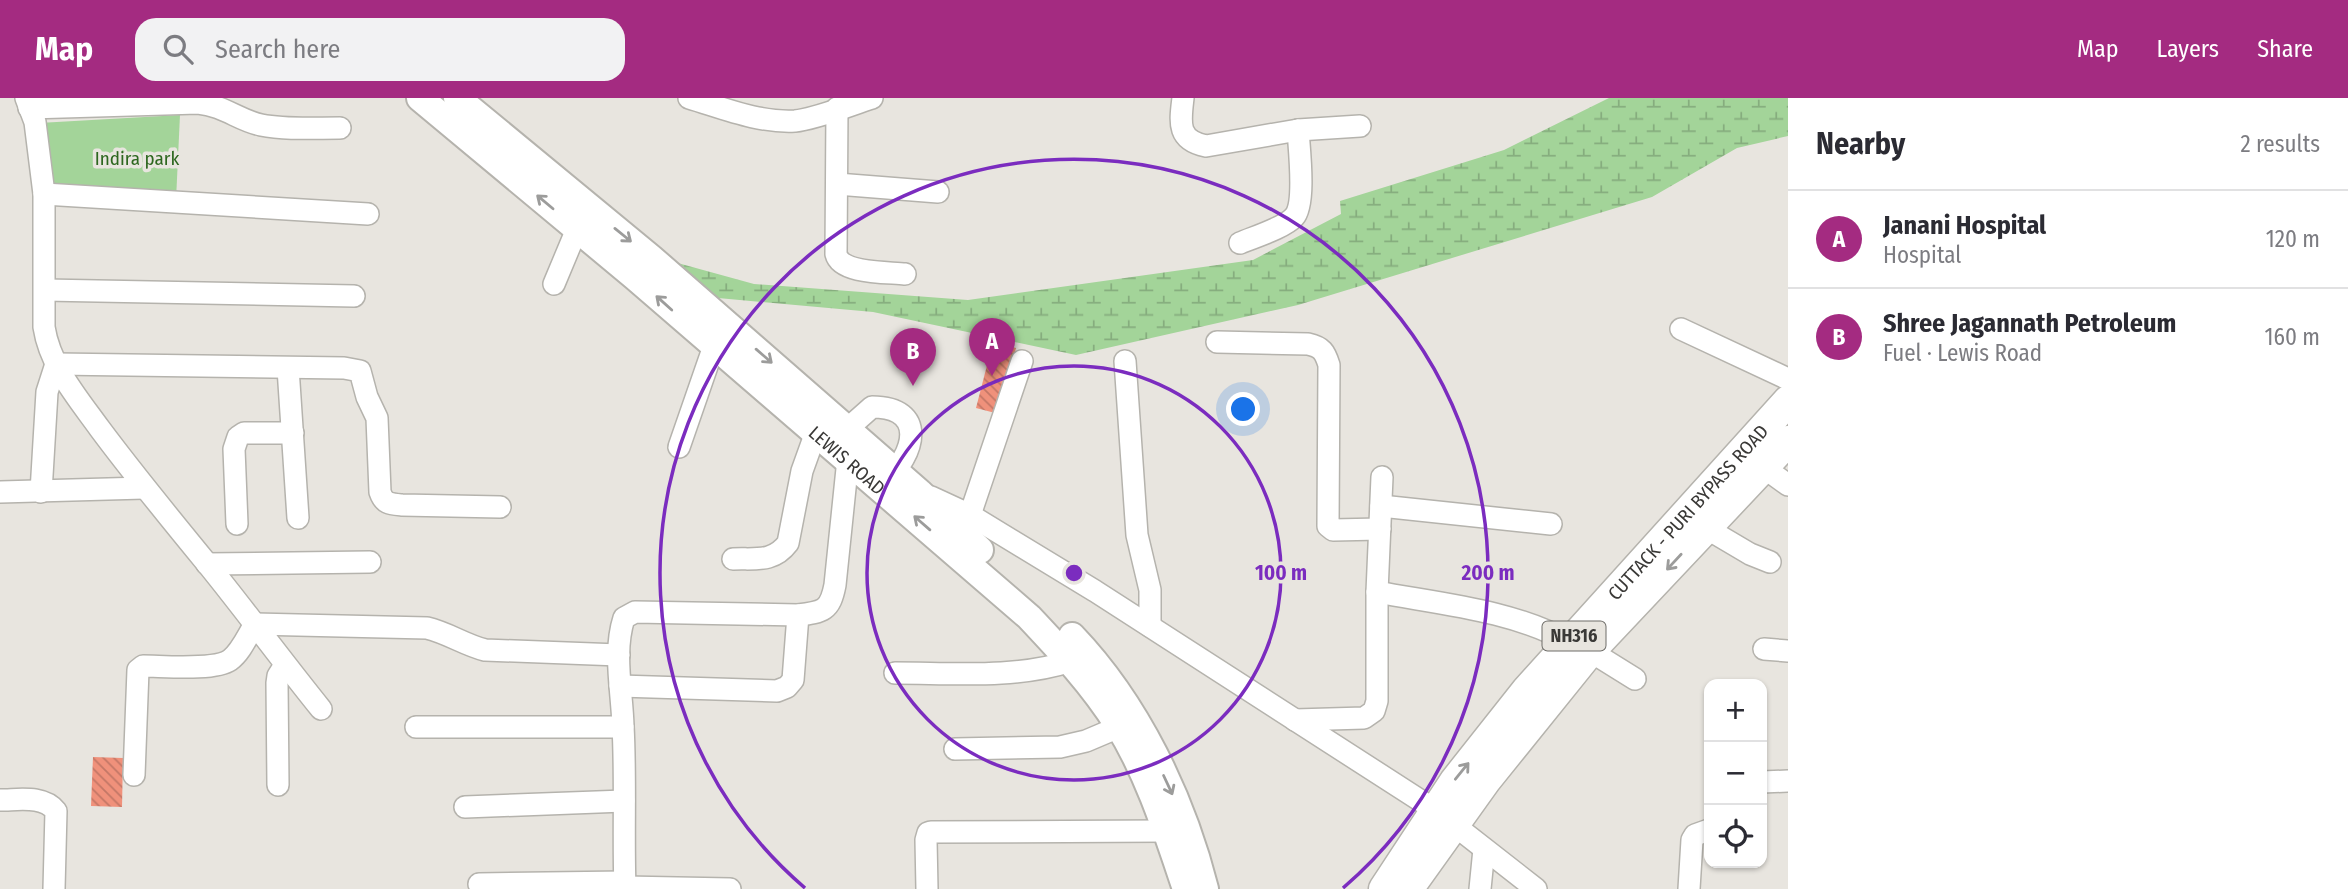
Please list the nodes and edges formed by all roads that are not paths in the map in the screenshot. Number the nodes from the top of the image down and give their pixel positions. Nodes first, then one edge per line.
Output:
1 (421, 98) edge
2 (690, 98) edge
3 (872, 98) edge
4 (1183, 98) edge
5 (27, 103) edge
6 (457, 108) edge
7 (837, 108) junction
8 (1360, 126) dead end
9 (340, 128) dead end
10 (1298, 130) junction
11 (836, 184) junction
12 (938, 192) dead end
13 (44, 194) junction
14 (368, 214) dead end
15 (577, 229) junction
16 (1240, 243) dead end
17 (643, 268) junction
18 (905, 274) dead end
19 (554, 284) dead end
20 (45, 290) junction
21 (354, 296) dead end
22 (702, 320) junction
23 (1681, 329) dead end
24 (1217, 342) dead end
25 (714, 346) junction
26 (1022, 361) dead end
27 (1125, 361) dead end
28 (55, 364) junction
29 (288, 368) junction
30 (1788, 379) edge
31 (1788, 401) edge
32 (293, 433) junction
33 (835, 441) junction
34 (1788, 441) edge
35 (679, 447) dead end
36 (1763, 467) junction
37 (1382, 477) dead end
38 (888, 479) junction
39 (1788, 485) edge
40 (144, 488) junction
41 (0, 492) edge
42 (41, 492) junction
43 (919, 492) junction
44 (1381, 506) junction
45 (500, 507) dead end
46 (970, 515) junction
47 (298, 518) dead end
48 (237, 524) dead end
49 (1551, 524) dead end
50 (1706, 528) junction
51 (1380, 529) junction
52 (733, 559) dead end
53 (370, 562) dead end
54 (1770, 562) dead end
55 (207, 564) junction
56 (1377, 592) junction
57 (798, 615) junction
58 (255, 624) junction
59 (1150, 626) junction
60 (1580, 646) junction
61 (1764, 649) dead end
62 (1788, 651) edge
63 (619, 654) junction
64 (1071, 661) junction
65 (285, 665) junction
66 (895, 673) dead end
67 (1635, 679) dead end
68 (620, 686) junction
69 (321, 709) dead end
70 (1295, 720) junction
71 (416, 727) dead end
72 (623, 727) junction
73 (1119, 727) junction
74 (955, 749) dead end
75 (134, 775) dead end
76 (1788, 781) edge
77 (1767, 782) edge
78 (278, 785) dead end
79 (0, 800) edge
80 (624, 801) junction
81 (465, 807) dead end
82 (1446, 817) junction
83 (1166, 831) junction
84 (1704, 832) edge
85 (1484, 849) junction
86 (479, 884) dead end
87 (625, 886) edge
88 (54, 889) edge
89 (730, 889) edge
90 (927, 889) edge
91 (1186, 889) edge
92 (1205, 889) edge
93 (1384, 889) edge
94 (1408, 889) edge
95 (1480, 889) edge
96 (1536, 889) edge
97 (1689, 889) edge

1 - 6 main road, LEWIS ROAD
2 - 7 street
3 - 7 street
4 - 10 street
5 - 9 street
5 - 13 street
15 -> 6 main road, LEWIS ROAD
6 -> 17 main road, LEWIS ROAD
7 - 11 street
8 - 10 street
10 - 16 street
11 - 12 street
11 - 18 street
13 - 14 street
13 - 20 street
15 - 17 main road, LEWIS ROAD
15 - 19 street
17 - 22 main road, LEWIS ROAD
20 - 21 street
20 - 28 street
22 - 25 main road, LEWIS ROAD
22 -> 33 main road, LEWIS ROAD
23 - 30 street
24 - 51 street
25 - 33 main road, LEWIS ROAD
25 - 35 street
26 - 46 street
27 - 59 street
28 - 29 street
28 - 40 street
28 - 42 street
29 - 32 street
29 - 45 street
31 - 60 highway, CUTTACK - PURI BYPASS ROAD / NH316
32 - 47 street
32 - 48 street
33 - 38 main road, LEWIS ROAD
33 - 38 street
33 - 52 street
33 - 57 street
34 - 36 highway, CUTTACK - PURI BYPASS ROAD / NH316
36 - 39 street
36 - 50 highway, CUTTACK - PURI BYPASS ROAD / NH316
37 - 44 street
38 - 43 main road, LEWIS ROAD
64 -> 38 main road, LEWIS ROAD
40 - 42 street
40 - 55 street
41 - 42 street
43 - 46 street
43 -> 92 main road, LEWIS ROAD
44 - 49 street
44 - 51 street
46 - 59 street
50 - 54 street
50 -> 60 highway, CUTTACK - PURI BYPASS ROAD / NH316
51 - 56 street
53 - 55 street
55 - 58 street
56 - 60 street
56 - 70 street
57 - 63 street
57 - 68 street
58 - 63 street
58 - 65 street
58 - 75 street
59 - 70 street
60 - 67 street
60 - 82 highway, CUTTACK - PURI BYPASS ROAD / NH316
61 - 62 street
63 - 68 street
64 - 66 street
64 - 73 main road, LEWIS ROAD
65 - 69 street
65 - 78 street
68 - 72 street
70 - 82 street
71 - 72 street
72 - 80 street
73 - 74 street
73 - 83 main road, LEWIS ROAD
76 - 77 street
79 - 88 street
80 - 81 street
80 - 87 street
82 - 85 street
82 - 93 highway, CUTTACK - PURI BYPASS ROAD / NH316
82 - 94 highway, CUTTACK - PURI BYPASS ROAD / NH316
83 - 90 street
83 - 91 main road, LEWIS ROAD
84 - 97 street
85 - 95 street
85 - 96 street
86 - 87 street
87 - 89 street

